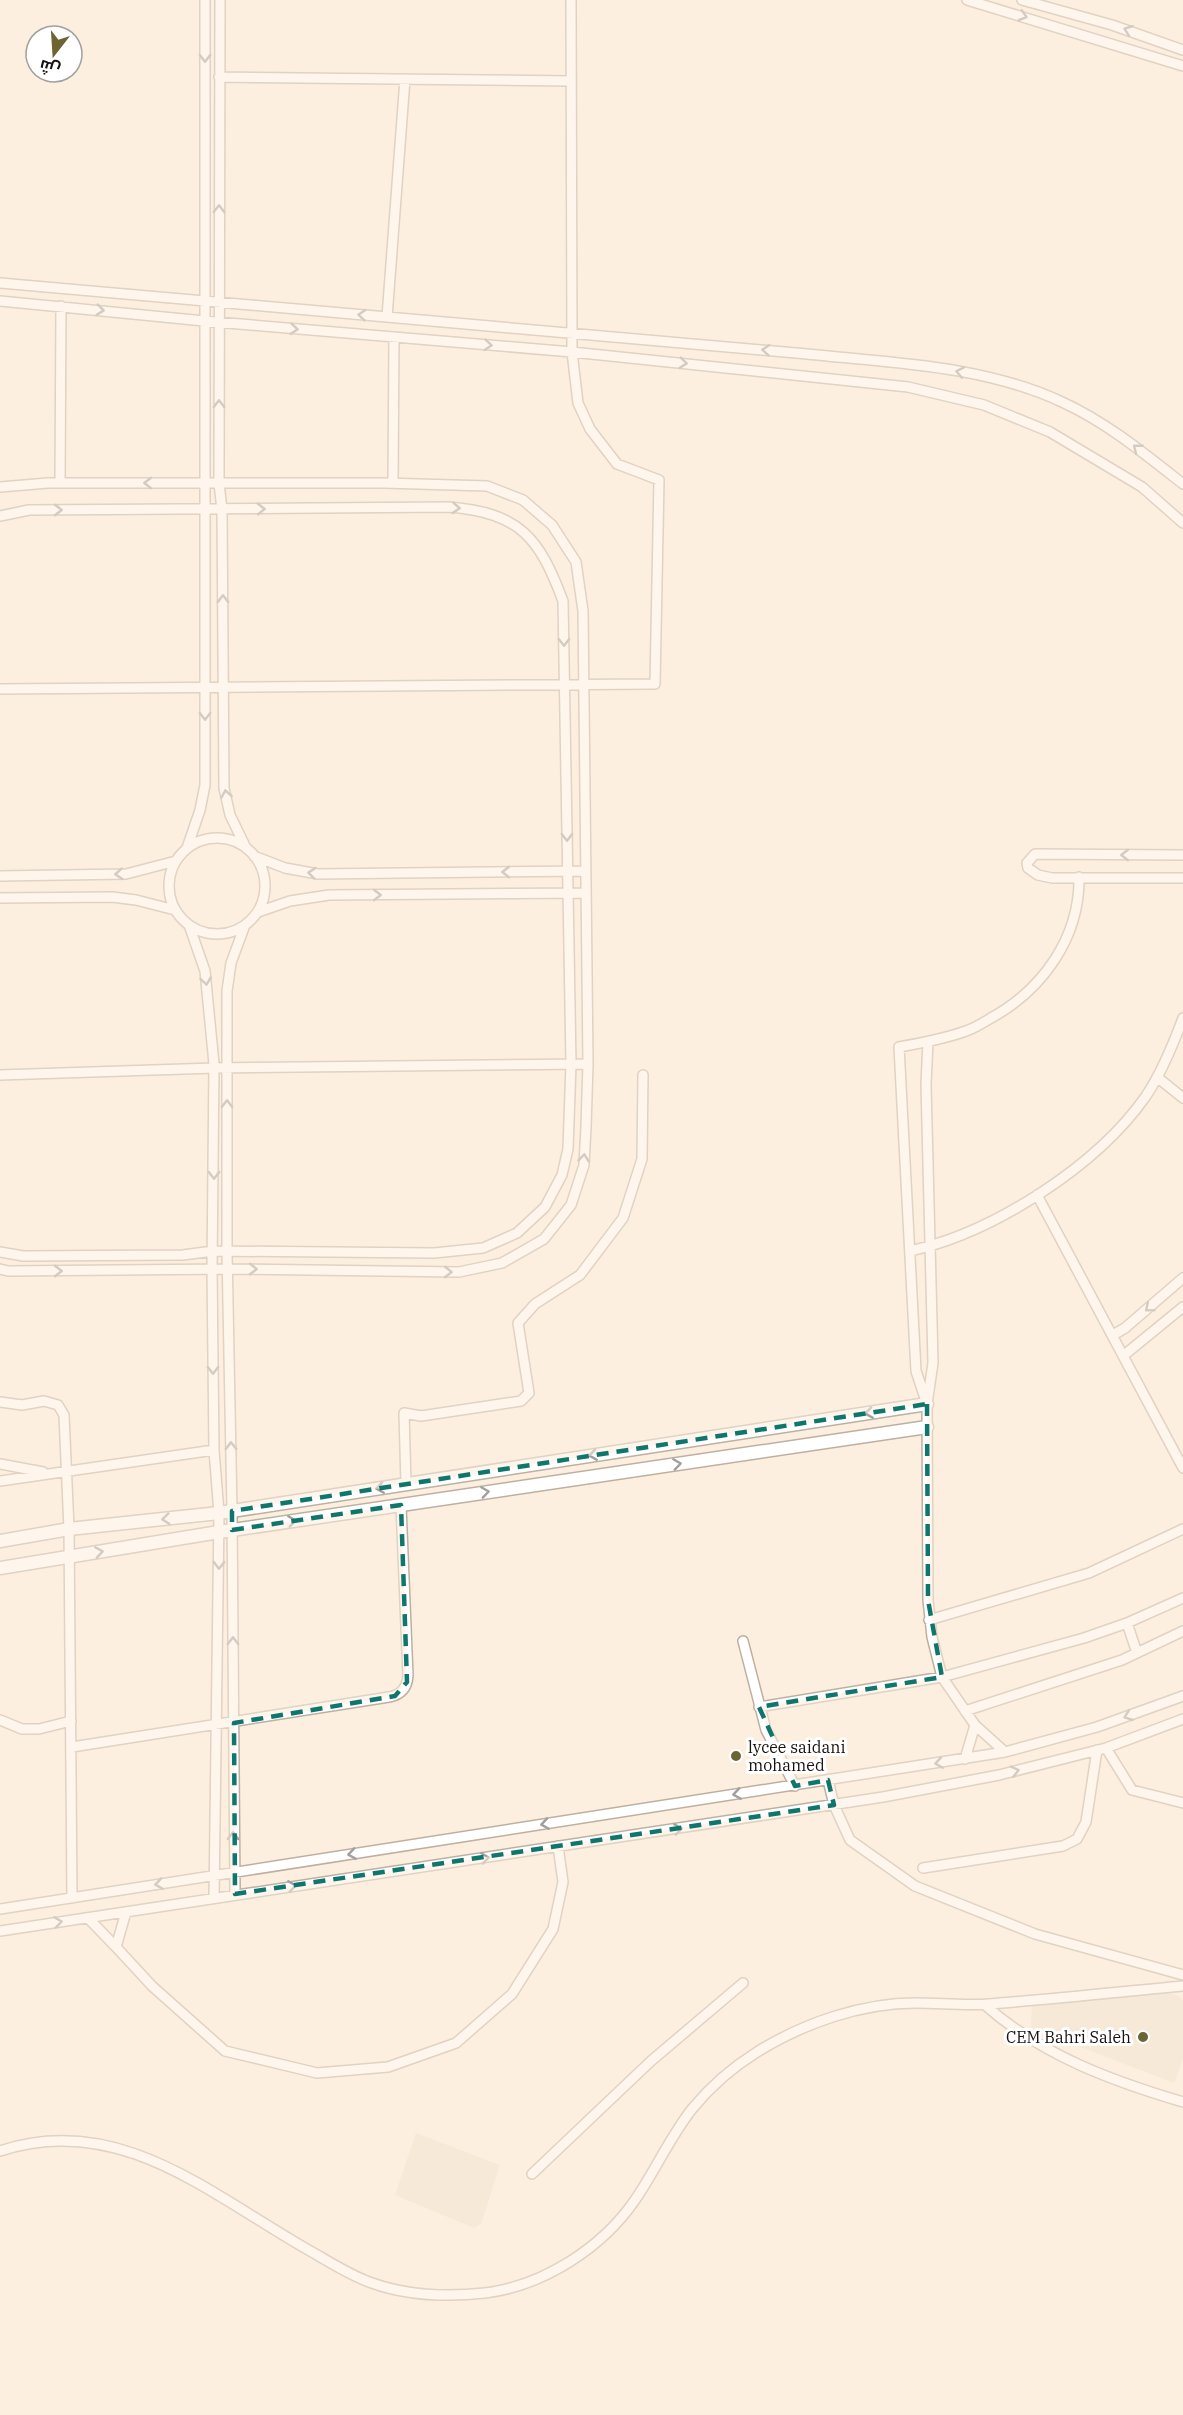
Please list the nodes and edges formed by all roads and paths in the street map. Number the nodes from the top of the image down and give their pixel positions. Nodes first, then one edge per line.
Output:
1 (205, 0) edge
2 (220, 0) edge
3 (571, 0) edge
4 (967, 0) edge
5 (1022, 0) edge
6 (1183, 50) edge
7 (1183, 66) edge
8 (219, 77) junction
9 (405, 79) junction
10 (571, 81) junction
11 (0, 283) edge
12 (0, 301) edge
13 (204, 301) junction
14 (219, 303) junction
15 (61, 306) junction
16 (387, 317) junction
17 (204, 321) junction
18 (219, 322) junction
19 (572, 333) junction
20 (394, 337) junction
21 (572, 352) junction
22 (60, 483) junction
23 (203, 483) junction
24 (219, 483) junction
25 (393, 483) junction
26 (1183, 484) edge
27 (0, 487) edge
28 (204, 510) junction
29 (222, 510) junction
30 (0, 516) edge
31 (1183, 523) edge
32 (565, 685) junction
33 (584, 685) junction
34 (204, 688) junction
35 (225, 688) junction
36 (0, 689) edge
37 (188, 848) junction
38 (246, 848) junction
39 (1183, 855) edge
40 (254, 856) junction
41 (176, 861) junction
42 (586, 871) junction
43 (567, 872) junction
44 (0, 876) edge
45 (1079, 878) junction
46 (1183, 878) edge
47 (586, 893) junction
48 (568, 894) junction
49 (0, 898) edge
50 (175, 910) junction
51 (258, 912) junction
52 (189, 925) junction
53 (245, 925) junction
54 (1183, 1018) edge
55 (928, 1042) junction
56 (572, 1064) junction
57 (588, 1064) junction
58 (214, 1068) junction
59 (227, 1068) junction
60 (0, 1075) edge
61 (643, 1075) dead end
62 (1157, 1077) junction
63 (1183, 1098) edge
64 (1037, 1195) junction
65 (931, 1246) junction
66 (213, 1251) junction
67 (227, 1251) junction
68 (910, 1251) junction
69 (0, 1252) edge
70 (0, 1269) edge
71 (212, 1269) junction
72 (228, 1269) junction
73 (1183, 1278) edge
74 (1183, 1307) edge
75 (1113, 1335) junction
76 (1124, 1356) junction
77 (0, 1402) edge
78 (927, 1404) junction
79 (927, 1427) junction
80 (214, 1450) junction
81 (0, 1464) edge
82 (1183, 1468) edge
83 (66, 1471) junction
84 (51, 1473) junction
85 (0, 1481) edge
86 (406, 1484) junction
87 (401, 1505) junction
88 (226, 1512) junction
89 (69, 1529) junction
90 (1183, 1529) edge
91 (232, 1530) junction
92 (219, 1532) junction
93 (0, 1541) edge
94 (69, 1557) junction
95 (0, 1568) edge
96 (1183, 1598) edge
97 (929, 1620) junction
98 (1127, 1623) junction
99 (1183, 1631) edge
100 (743, 1641) dead end
101 (1137, 1653) junction
102 (942, 1677) junction
103 (1183, 1696) edge
104 (759, 1707) junction
105 (965, 1711) junction
106 (1183, 1719) edge
107 (0, 1720) edge
108 (71, 1721) junction
109 (234, 1723) junction
110 (216, 1725) junction
111 (975, 1725) junction
112 (72, 1747) junction
113 (1102, 1749) junction
114 (1005, 1752) junction
115 (965, 1759) junction
116 (828, 1780) junction
117 (795, 1785) junction
118 (1183, 1803) edge
119 (834, 1805) junction
120 (558, 1846) junction
121 (923, 1868) dead end
122 (233, 1872) junction
123 (214, 1875) junction
124 (235, 1894) junction
125 (72, 1898) junction
126 (214, 1898) junction
127 (0, 1909) edge
128 (126, 1912) junction
129 (88, 1918) junction
130 (0, 1931) edge
131 (116, 1947) junction
132 (1183, 1975) edge
133 (743, 1983) dead end
134 (1183, 1986) edge
135 (984, 2005) junction
136 (1183, 2103) edge
137 (0, 2151) edge
138 (532, 2174) dead end

1 -> 13 street
2 - 8 street
3 - 10 street
4 -> 7 street
6 -> 5 street
8 - 9 street
14 -> 8 street
9 - 10 street
9 - 16 street
10 - 19 street
11 - 13 street
12 - 15 street
13 - 14 street
13 - 17 street
16 -> 14 street
14 - 18 street
15 -> 17 street
15 - 22 street
16 - 19 street
17 - 18 street
17 - 23 street
18 -> 20 street
24 -> 18 street
19 - 21 street
26 -> 19 street
20 -> 21 street
20 - 25 street
21 -> 31 street
21 - 33 street
23 -> 22 street
22 - 27 street
23 - 24 street
23 - 28 street
24 - 25 street
24 - 29 street
25 - 33 street
28 - 29 street
30 -> 28 street
28 - 34 street
29 -> 32 street
35 -> 29 street
32 - 33 street
32 - 35 street
32 -> 43 street
33 - 42 street
34 - 35 street
34 - 36 street
34 -> 37 street
38 -> 35 street
37 - 38 street
37 - 41 street
38 - 40 street
39 -> 45 street
43 -> 40 street
40 - 51 street
41 -> 44 street
41 - 50 street
42 - 43 street
42 - 47 street
43 - 48 street
45 - 46 street
45 - 55 street
47 - 48 street
47 - 57 street
51 -> 48 street
48 - 56 street
49 - 50 street
50 - 52 street
51 - 53 street
52 - 53 street
52 -> 58 street
53 - 59 street
54 - 62 street
55 - 65 street
55 - 68 street
56 - 57 street
56 - 59 street
56 - 67 street
72 -> 57 street
58 - 59 street
58 - 60 street
58 -> 66 street
67 -> 59 street
61 - 86 street
62 - 63 street
62 - 64 street
64 - 65 street
64 - 75 street
65 - 68 street
65 - 78 street
66 - 67 street
66 - 69 street
66 - 71 street
67 - 72 street
68 - 78 street
70 -> 71 street
71 - 72 street
71 -> 80 street
88 -> 72 street
73 -> 75 street
74 - 76 street
75 - 76 street
76 - 82 street
77 - 83 street
78 - 79 street
78 -> 86 street
87 -> 79 street
79 - 97 street
80 - 83 street
80 - 88 street
81 - 84 street
83 - 84 street
83 - 89 street
84 - 85 street
86 -> 88 street
91 -> 87 street
87 - 109 street
88 -> 89 street
88 - 91 street
88 - 92 street
89 - 93 street
89 - 94 street
90 - 97 street
91 - 92 street
109 -> 91 street
94 -> 92 street
92 -> 110 street
94 - 95 street
94 - 108 street
96 - 98 street
97 - 102 street
98 - 101 street
98 - 102 street
99 - 101 street
100 - 104 street
101 - 105 street
102 - 104 street
102 - 105 street
103 -> 114 street
104 - 117 street
105 - 111 street
106 - 113 street
107 - 108 street
108 - 112 street
109 - 110 street
122 -> 109 street
110 - 112 street
110 - 123 street
111 - 114 street
111 - 115 street
112 - 125 street
113 - 118 street
119 -> 113 street
113 - 121 street
114 - 115 street
115 -> 116 street
116 - 117 street
116 - 119 street
117 -> 122 street
120 -> 119 street
119 - 132 street
124 -> 120 street
120 - 131 street
122 - 123 street
122 - 124 street
123 -> 125 street
123 - 126 street
124 - 126 street
125 - 127 street
126 - 128 street
128 - 129 street
128 - 131 street
130 -> 129 street
129 - 131 street
133 - 138 street
134 - 135 street
135 - 136 street
135 - 137 street

